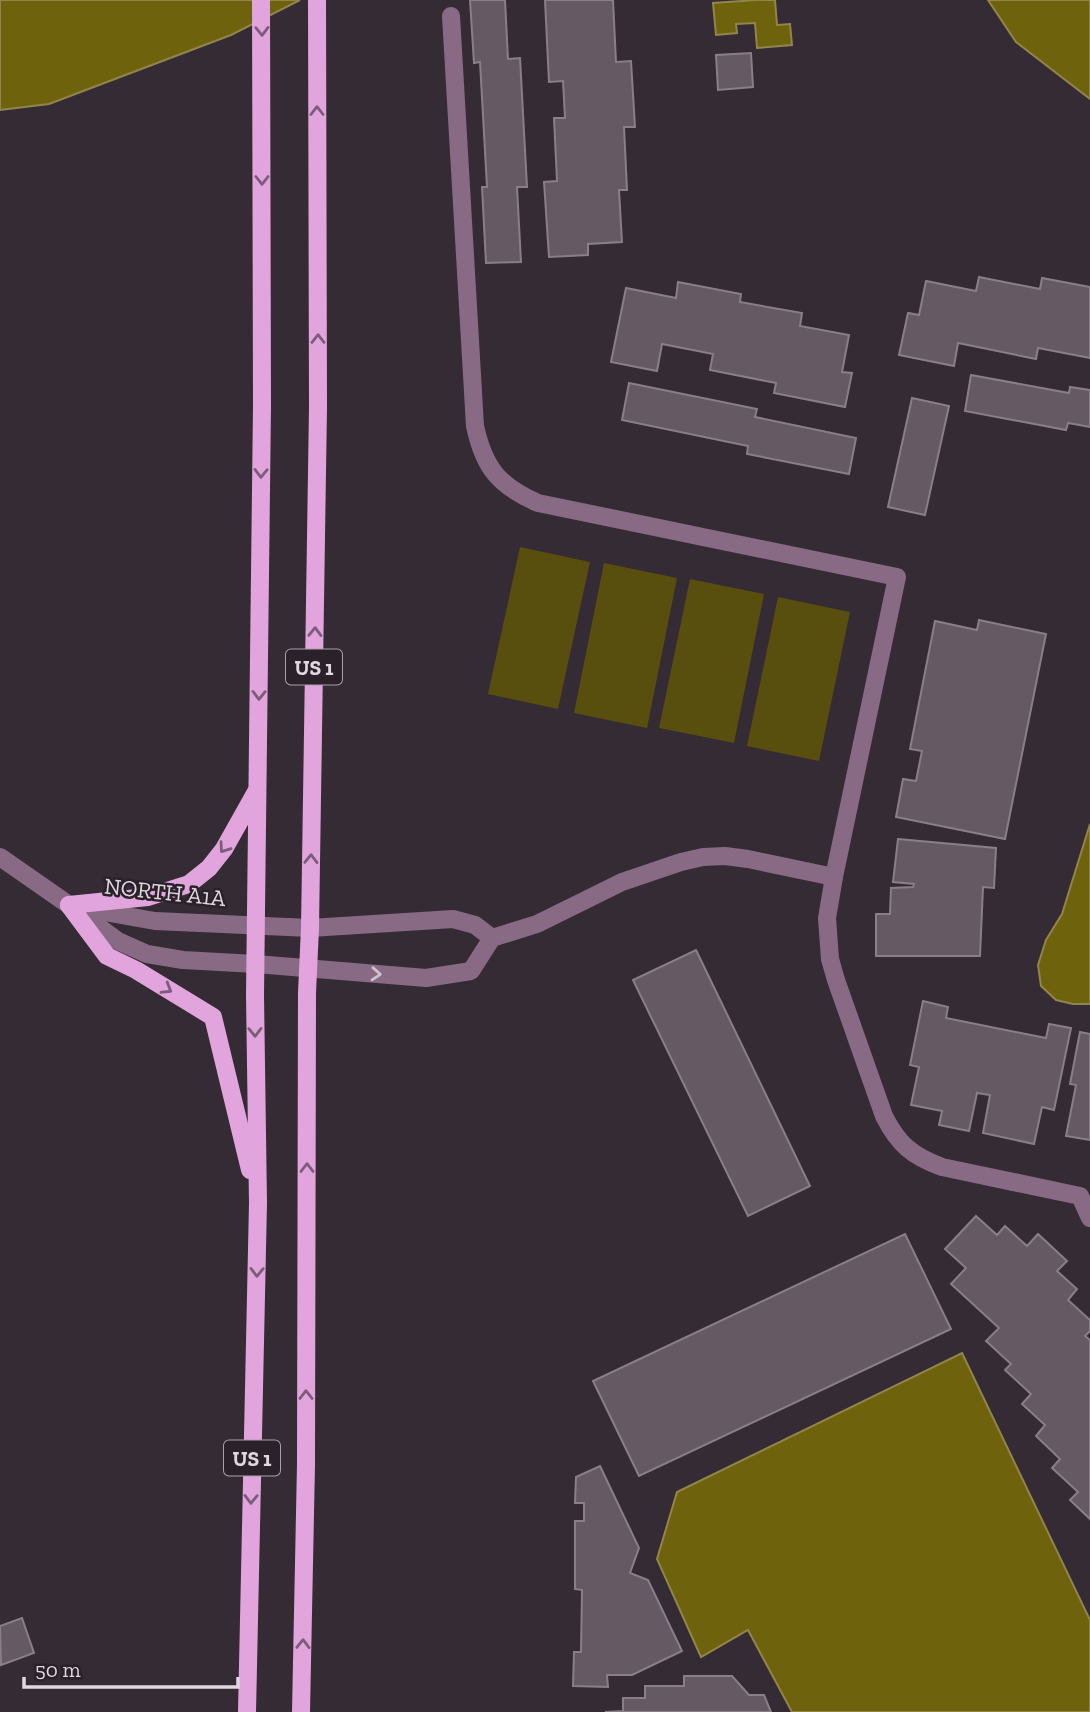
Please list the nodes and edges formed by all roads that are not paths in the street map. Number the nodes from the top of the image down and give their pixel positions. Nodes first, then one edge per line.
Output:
1 (261, 0) edge
2 (317, 0) edge
3 (451, 16) dead end
4 (257, 789) junction
5 (0, 857) edge
6 (834, 877) junction
7 (69, 905) junction
8 (257, 925) junction
9 (310, 928) junction
10 (492, 938) junction
11 (256, 964) junction
12 (308, 968) junction
13 (1085, 1197) edge
14 (258, 1203) junction
15 (1090, 1217) edge
16 (247, 1712) edge
17 (301, 1712) edge

1 -> 4 main road, US 1
9 -> 2 main road, US 1
3 - 6 street
4 -> 7 main road
4 - 8 main road, US 1
5 - 7 street, NORTH A1A
6 - 10 street
6 - 13 street
7 - 8 street, NORTH A1A
7 - 11 street, NORTH A1A
7 -> 14 main road
8 - 9 street, NORTH A1A
8 - 11 main road, US 1
9 - 10 street, NORTH A1A
9 - 12 main road, US 1
12 -> 10 street, NORTH A1A
11 - 12 street, NORTH A1A
11 -> 14 main road, US 1
17 -> 12 main road, US 1
13 - 15 street
14 -> 16 main road, US 1

